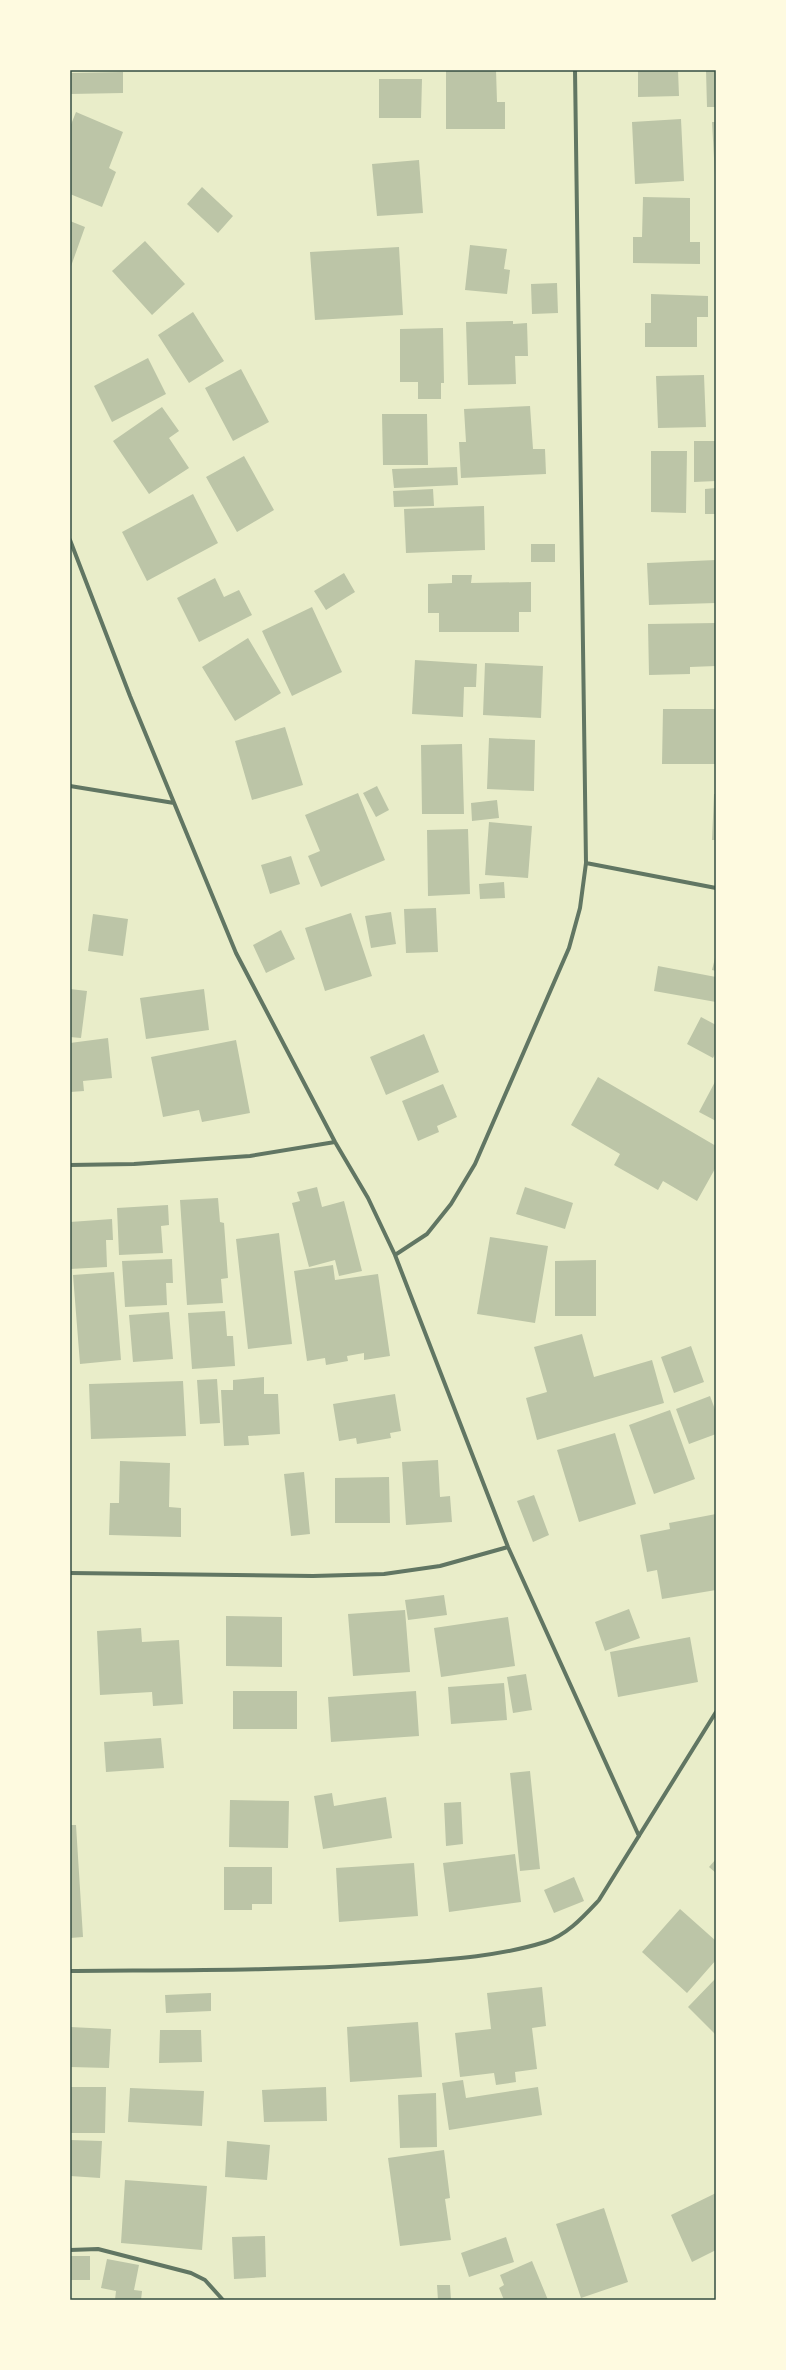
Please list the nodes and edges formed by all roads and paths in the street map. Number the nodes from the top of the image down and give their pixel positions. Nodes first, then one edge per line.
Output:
1 (575, 70) edge
2 (70, 540) edge
3 (70, 786) edge
4 (174, 803) junction
5 (586, 863) junction
6 (716, 888) edge
7 (335, 1142) junction
8 (70, 1165) edge
9 (395, 1255) junction
10 (508, 1547) junction
11 (70, 1573) edge
12 (716, 1712) edge
13 (639, 1836) junction
14 (70, 1971) edge
15 (70, 2250) edge
16 (223, 2300) edge

1 - 5 street
2 - 4 street
3 - 4 street
4 - 7 street
5 - 6 street
5 - 9 street
7 - 8 street
7 - 9 street
9 - 10 street
10 - 11 street
10 - 13 street
12 - 13 street
13 - 14 street
15 - 16 street

